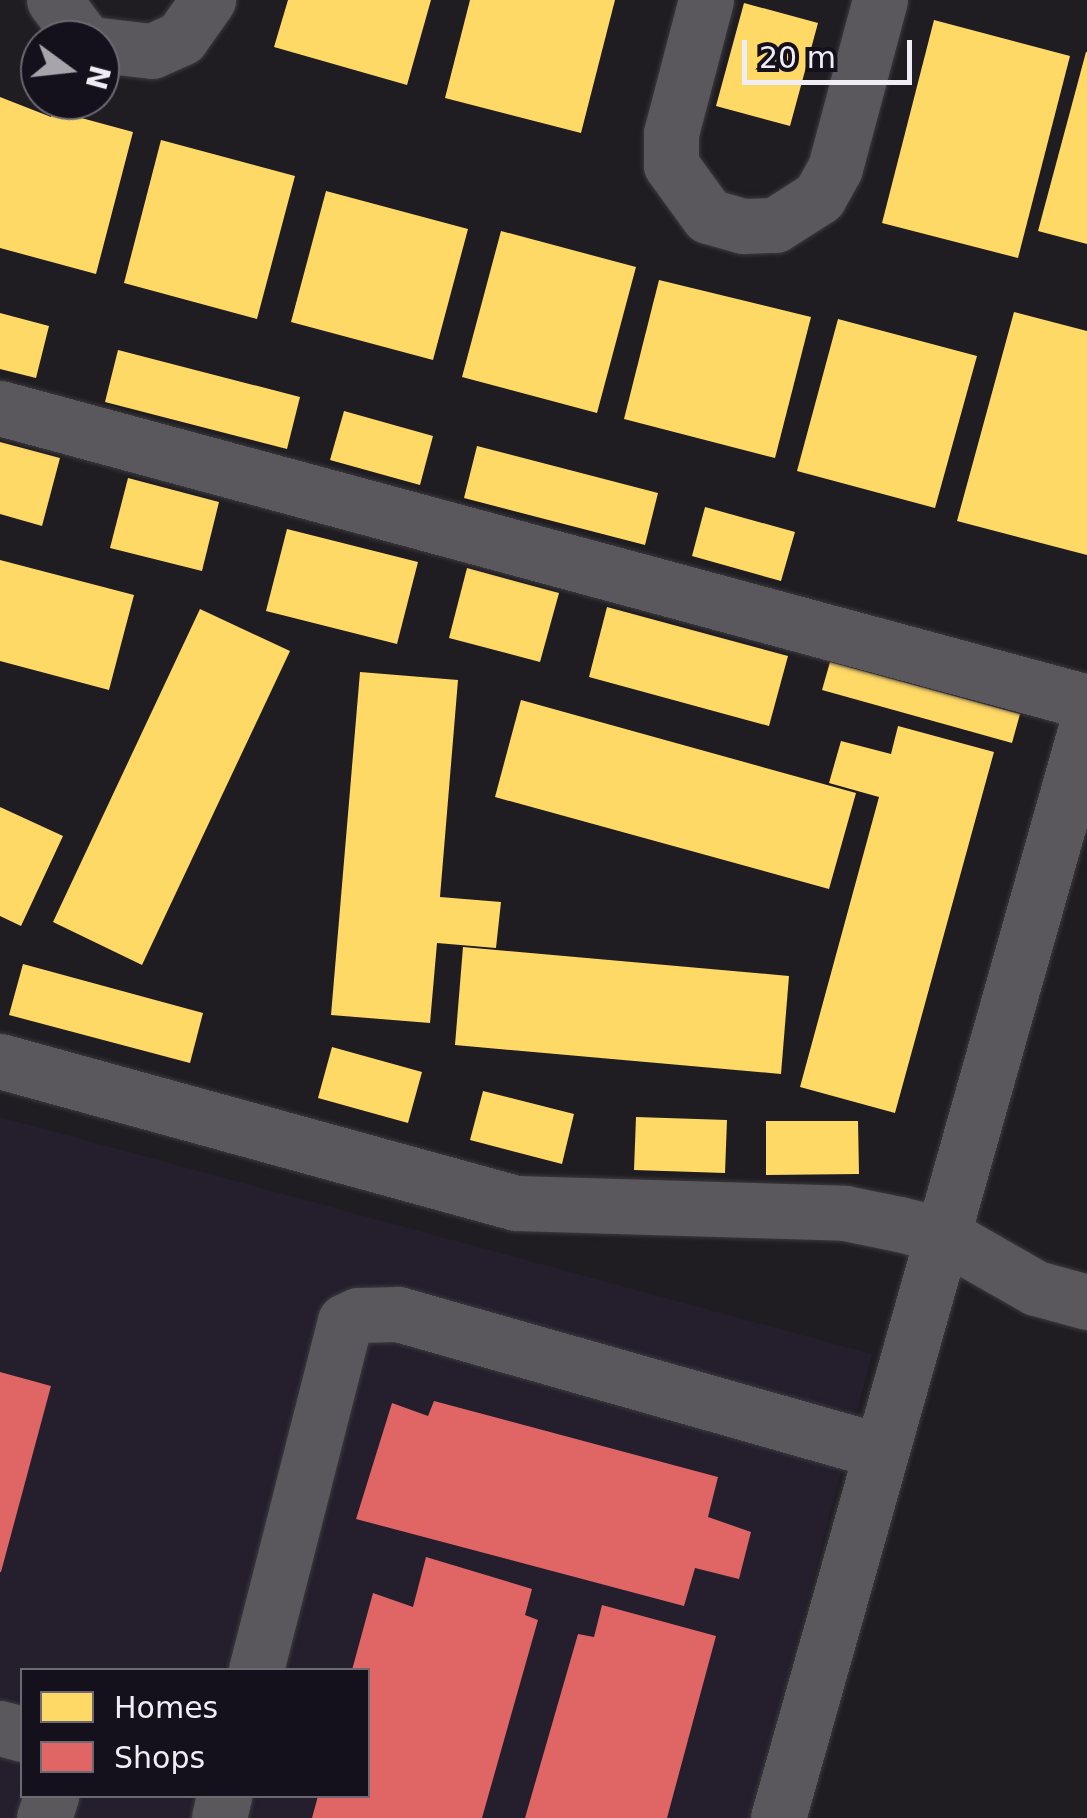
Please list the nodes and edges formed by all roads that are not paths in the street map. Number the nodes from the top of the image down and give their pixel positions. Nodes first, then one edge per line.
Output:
1 (208, 0) edge
2 (706, 0) edge
3 (880, 0) edge
4 (120, 47) edge
5 (0, 408) edge
6 (1087, 702) edge
7 (1087, 724) edge
8 (0, 1061) edge
9 (944, 1235) junction
10 (1087, 1302) edge
11 (880, 1452) junction
12 (257, 1668) edge
13 (778, 1818) edge

1 - 4 lane
2 - 3 lane
5 - 6 lane
7 - 9 lane
8 - 9 lane
9 - 10 lane
9 - 11 lane
11 - 12 lane
11 - 13 lane

